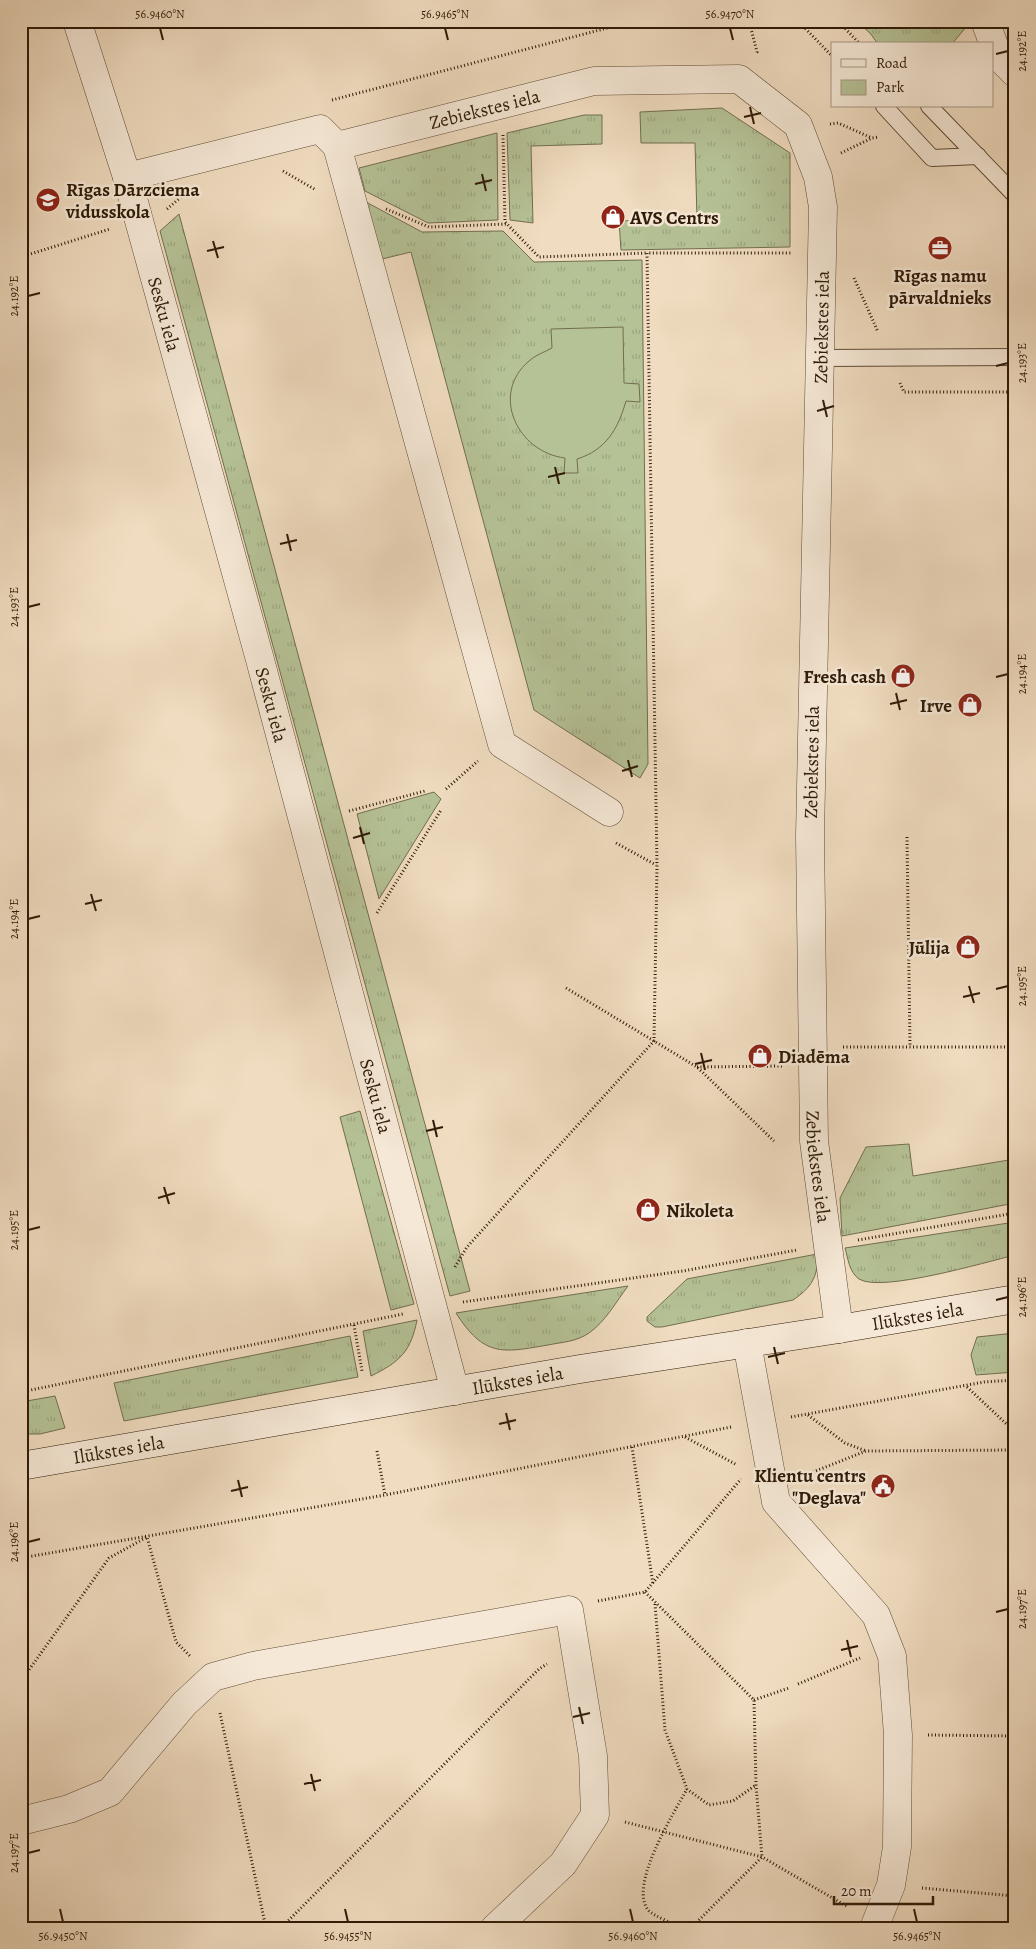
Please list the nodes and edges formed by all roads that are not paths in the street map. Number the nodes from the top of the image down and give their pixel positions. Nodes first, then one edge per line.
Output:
1 (77, 21) edge
2 (985, 21) edge
3 (993, 42) edge
4 (994, 45) edge
5 (1015, 73) edge
6 (886, 108) edge
7 (931, 108) edge
8 (337, 146) junction
9 (978, 156) junction
10 (127, 177) junction
11 (1015, 194) edge
12 (1015, 357) edge
13 (820, 358) junction
14 (609, 812) dead end
15 (1015, 1299) edge
16 (839, 1329) junction
17 (747, 1343) junction
18 (455, 1391) junction
19 (21, 1466) edge
20 (21, 1820) edge
21 (874, 1926) edge
22 (495, 1928) edge

1 - 10 street, Sesku iela
2 - 3 street
4 - 5 street
6 - 9 lane
7 - 9 lane
8 - 10 street
8 - 13 street, Zebiekstes iela
8 - 14 street
9 - 11 lane
10 - 18 street, Sesku iela
12 - 13 lane
13 - 16 street, Zebiekstes iela
15 - 16 street, Ilūkstes iela
16 - 17 street, Ilūkstes iela
17 - 18 street, Ilūkstes iela
17 - 21 street
18 - 19 street, Ilūkstes iela
20 - 22 street

